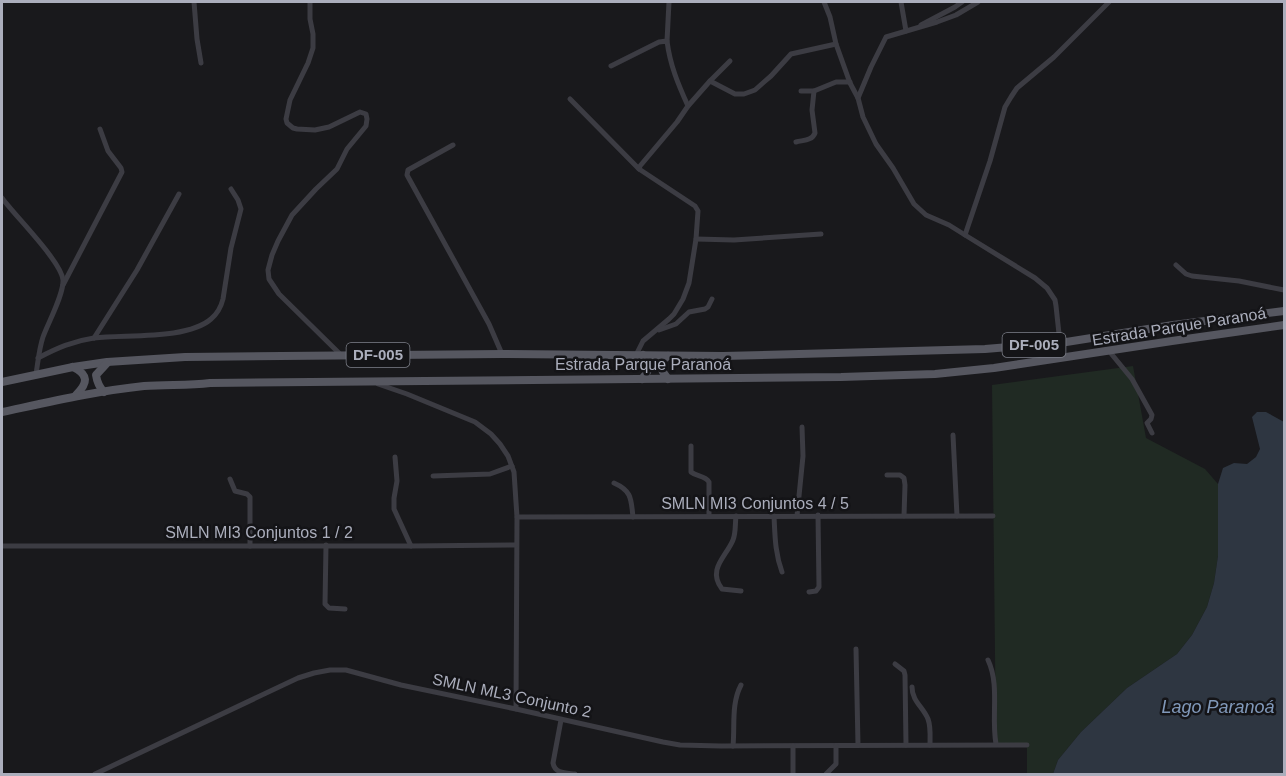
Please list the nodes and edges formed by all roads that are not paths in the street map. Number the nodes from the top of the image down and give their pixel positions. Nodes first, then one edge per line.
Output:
1 (194, 2) edge
2 (310, 2) edge
3 (669, 2) edge
4 (824, 2) edge
5 (901, 2) edge
6 (962, 2) edge
7 (978, 2) edge
8 (1108, 2) edge
9 (917, 27) junction
10 (906, 31) junction
11 (667, 41) junction
12 (837, 44) junction
13 (730, 61) dead end
14 (201, 63) dead end
15 (611, 66) dead end
16 (710, 81) junction
17 (850, 82) junction
18 (801, 91) dead end
19 (814, 92) junction
20 (858, 98) junction
21 (570, 99) dead end
22 (688, 106) junction
23 (100, 129) dead end
24 (796, 142) dead end
25 (453, 145) dead end
26 (639, 169) junction
27 (231, 189) dead end
28 (179, 194) dead end
29 (2, 198) edge
30 (821, 234) dead end
31 (965, 235) junction
32 (696, 239) junction
33 (1176, 265) dead end
34 (62, 286) junction
35 (1284, 290) edge
36 (712, 299) dead end
37 (1284, 311) edge
38 (1173, 325) junction
39 (1284, 325) edge
40 (654, 331) junction
41 (94, 338) junction
42 (1172, 341) junction
43 (1060, 343) junction
44 (1109, 351) junction
45 (502, 354) junction
46 (639, 355) junction
47 (342, 356) junction
48 (668, 356) junction
49 (38, 358) junction
50 (107, 362) junction
51 (73, 367) junction
52 (36, 374) junction
53 (642, 379) junction
54 (668, 379) junction
55 (368, 380) junction
56 (2, 381) edge
57 (410, 381) junction
58 (104, 392) junction
59 (407, 394) junction
60 (76, 396) junction
61 (2, 412) edge
62 (802, 427) dead end
63 (1152, 433) dead end
64 (953, 435) dead end
65 (691, 446) dead end
66 (395, 458) dead end
67 (512, 466) junction
68 (886, 475) dead end
69 (433, 476) dead end
70 (230, 479) dead end
71 (614, 483) dead end
72 (818, 515) junction
73 (709, 516) junction
74 (736, 516) junction
75 (774, 516) junction
76 (797, 516) junction
77 (904, 516) junction
78 (957, 516) junction
79 (993, 516) dead end
80 (517, 517) junction
81 (633, 517) junction
82 (516, 545) junction
83 (2, 546) edge
84 (250, 546) junction
85 (326, 546) junction
86 (411, 546) junction
87 (782, 572) dead end
88 (741, 591) dead end
89 (809, 592) dead end
90 (345, 609) dead end
91 (856, 649) dead end
92 (988, 660) dead end
93 (895, 664) dead end
94 (741, 685) dead end
95 (912, 687) dead end
96 (516, 709) junction
97 (561, 720) junction
98 (996, 744) junction
99 (906, 745) junction
100 (930, 745) junction
101 (1027, 745) dead end
102 (733, 746) junction
103 (793, 746) junction
104 (836, 746) junction
105 (858, 746) junction
106 (95, 774) edge
107 (575, 774) edge
108 (793, 774) edge
109 (826, 774) edge

1 - 14 street
2 - 47 street
3 - 11 street
4 - 12 street
5 - 10 street
6 - 9 street
7 - 9 street
8 - 31 street
9 - 10 street
10 - 20 street
11 - 15 street
11 - 22 street
12 - 16 street
12 - 17 street
13 - 16 street
16 - 22 street
17 - 19 street
17 - 20 street
18 - 19 street
19 - 24 street
20 - 31 street
21 - 26 street
22 - 26 street
23 - 34 street
25 - 45 street
26 - 32 street
27 - 41 street
28 - 41 street
29 - 34 street
30 - 32 street
31 - 43 street
32 - 40 street
33 - 35 street
34 - 49 street
36 - 40 street
37 - 38 main road, Estrada Parque Paranoá / DF-005
38 - 42 main road
38 - 43 main road, Estrada Parque Paranoá / DF-005
39 - 42 main road, Estrada Parque Paranoá / DF-005
40 - 46 street
41 - 49 street
42 - 44 main road, Estrada Parque Paranoá / DF-005
43 - 48 main road, Estrada Parque Paranoá / DF-005
44 - 54 main road, Estrada Parque Paranoá / DF-005
44 - 63 street
45 - 46 main road, Estrada Parque Paranoá / DF-005
45 - 47 main road, Estrada Parque Paranoá / DF-005
46 - 48 main road, Estrada Parque Paranoá / DF-005
46 - 53 main road
47 - 50 main road, Estrada Parque Paranoá / DF-005
48 - 54 main road
49 - 52 street
50 - 51 main road, Estrada Parque Paranoá / DF-005
50 - 58 main road
51 - 52 main road, Estrada Parque Paranoá / DF-005
51 - 60 main road
52 - 56 main road, Estrada Parque Paranoá / DF-005
53 - 54 main road, Estrada Parque Paranoá / DF-005
53 - 57 main road, Estrada Parque Paranoá / DF-005
55 - 57 main road, Estrada Parque Paranoá / DF-005
55 - 58 main road, Estrada Parque Paranoá / DF-005
55 - 59 street
57 - 59 street
58 - 60 main road, Estrada Parque Paranoá / DF-005
59 - 67 street
60 - 61 main road, Estrada Parque Paranoá / DF-005
62 - 76 street
64 - 78 street
65 - 73 street
66 - 86 street
67 - 69 street
67 - 80 street
68 - 77 street
70 - 84 street
71 - 81 street
72 - 76 street, SMLN MI3 Conjuntos 4 / 5
72 - 77 street, SMLN MI3 Conjuntos 4 / 5
72 - 89 street
73 - 74 street, SMLN MI3 Conjuntos 4 / 5
73 - 81 street, SMLN MI3 Conjuntos 4 / 5
74 - 75 street, SMLN MI3 Conjuntos 4 / 5
74 - 88 street
75 - 76 street, SMLN MI3 Conjuntos 4 / 5
75 - 87 street
77 - 78 street, SMLN MI3 Conjuntos 4 / 5
78 - 79 street, SMLN MI3 Conjuntos 4 / 5
80 - 81 street, SMLN MI3 Conjuntos 4 / 5
80 - 82 street
82 - 86 street, SMLN MI3 Conjuntos 1 / 2
82 - 96 street
83 - 84 street, SMLN MI3 Conjuntos 1 / 2
84 - 85 street, SMLN MI3 Conjuntos 1 / 2
85 - 86 street, SMLN MI3 Conjuntos 1 / 2
85 - 90 street
91 - 105 street
92 - 98 street
93 - 99 street
94 - 102 street
95 - 100 street
96 - 97 street, SMLN ML3 Conjunto 2
96 - 106 street, SMLN ML3 Conjunto 2
97 - 102 street, SMLN ML3 Conjunto 2
97 - 107 street
98 - 100 street, SMLN ML3 Conjunto 2
98 - 101 street, SMLN ML3 Conjunto 2
99 - 100 street, SMLN ML3 Conjunto 2
99 - 105 street, SMLN ML3 Conjunto 2
102 - 103 street, SMLN ML3 Conjunto 2
103 - 104 street, SMLN ML3 Conjunto 2
103 - 108 street
104 - 105 street, SMLN ML3 Conjunto 2
104 - 109 street

